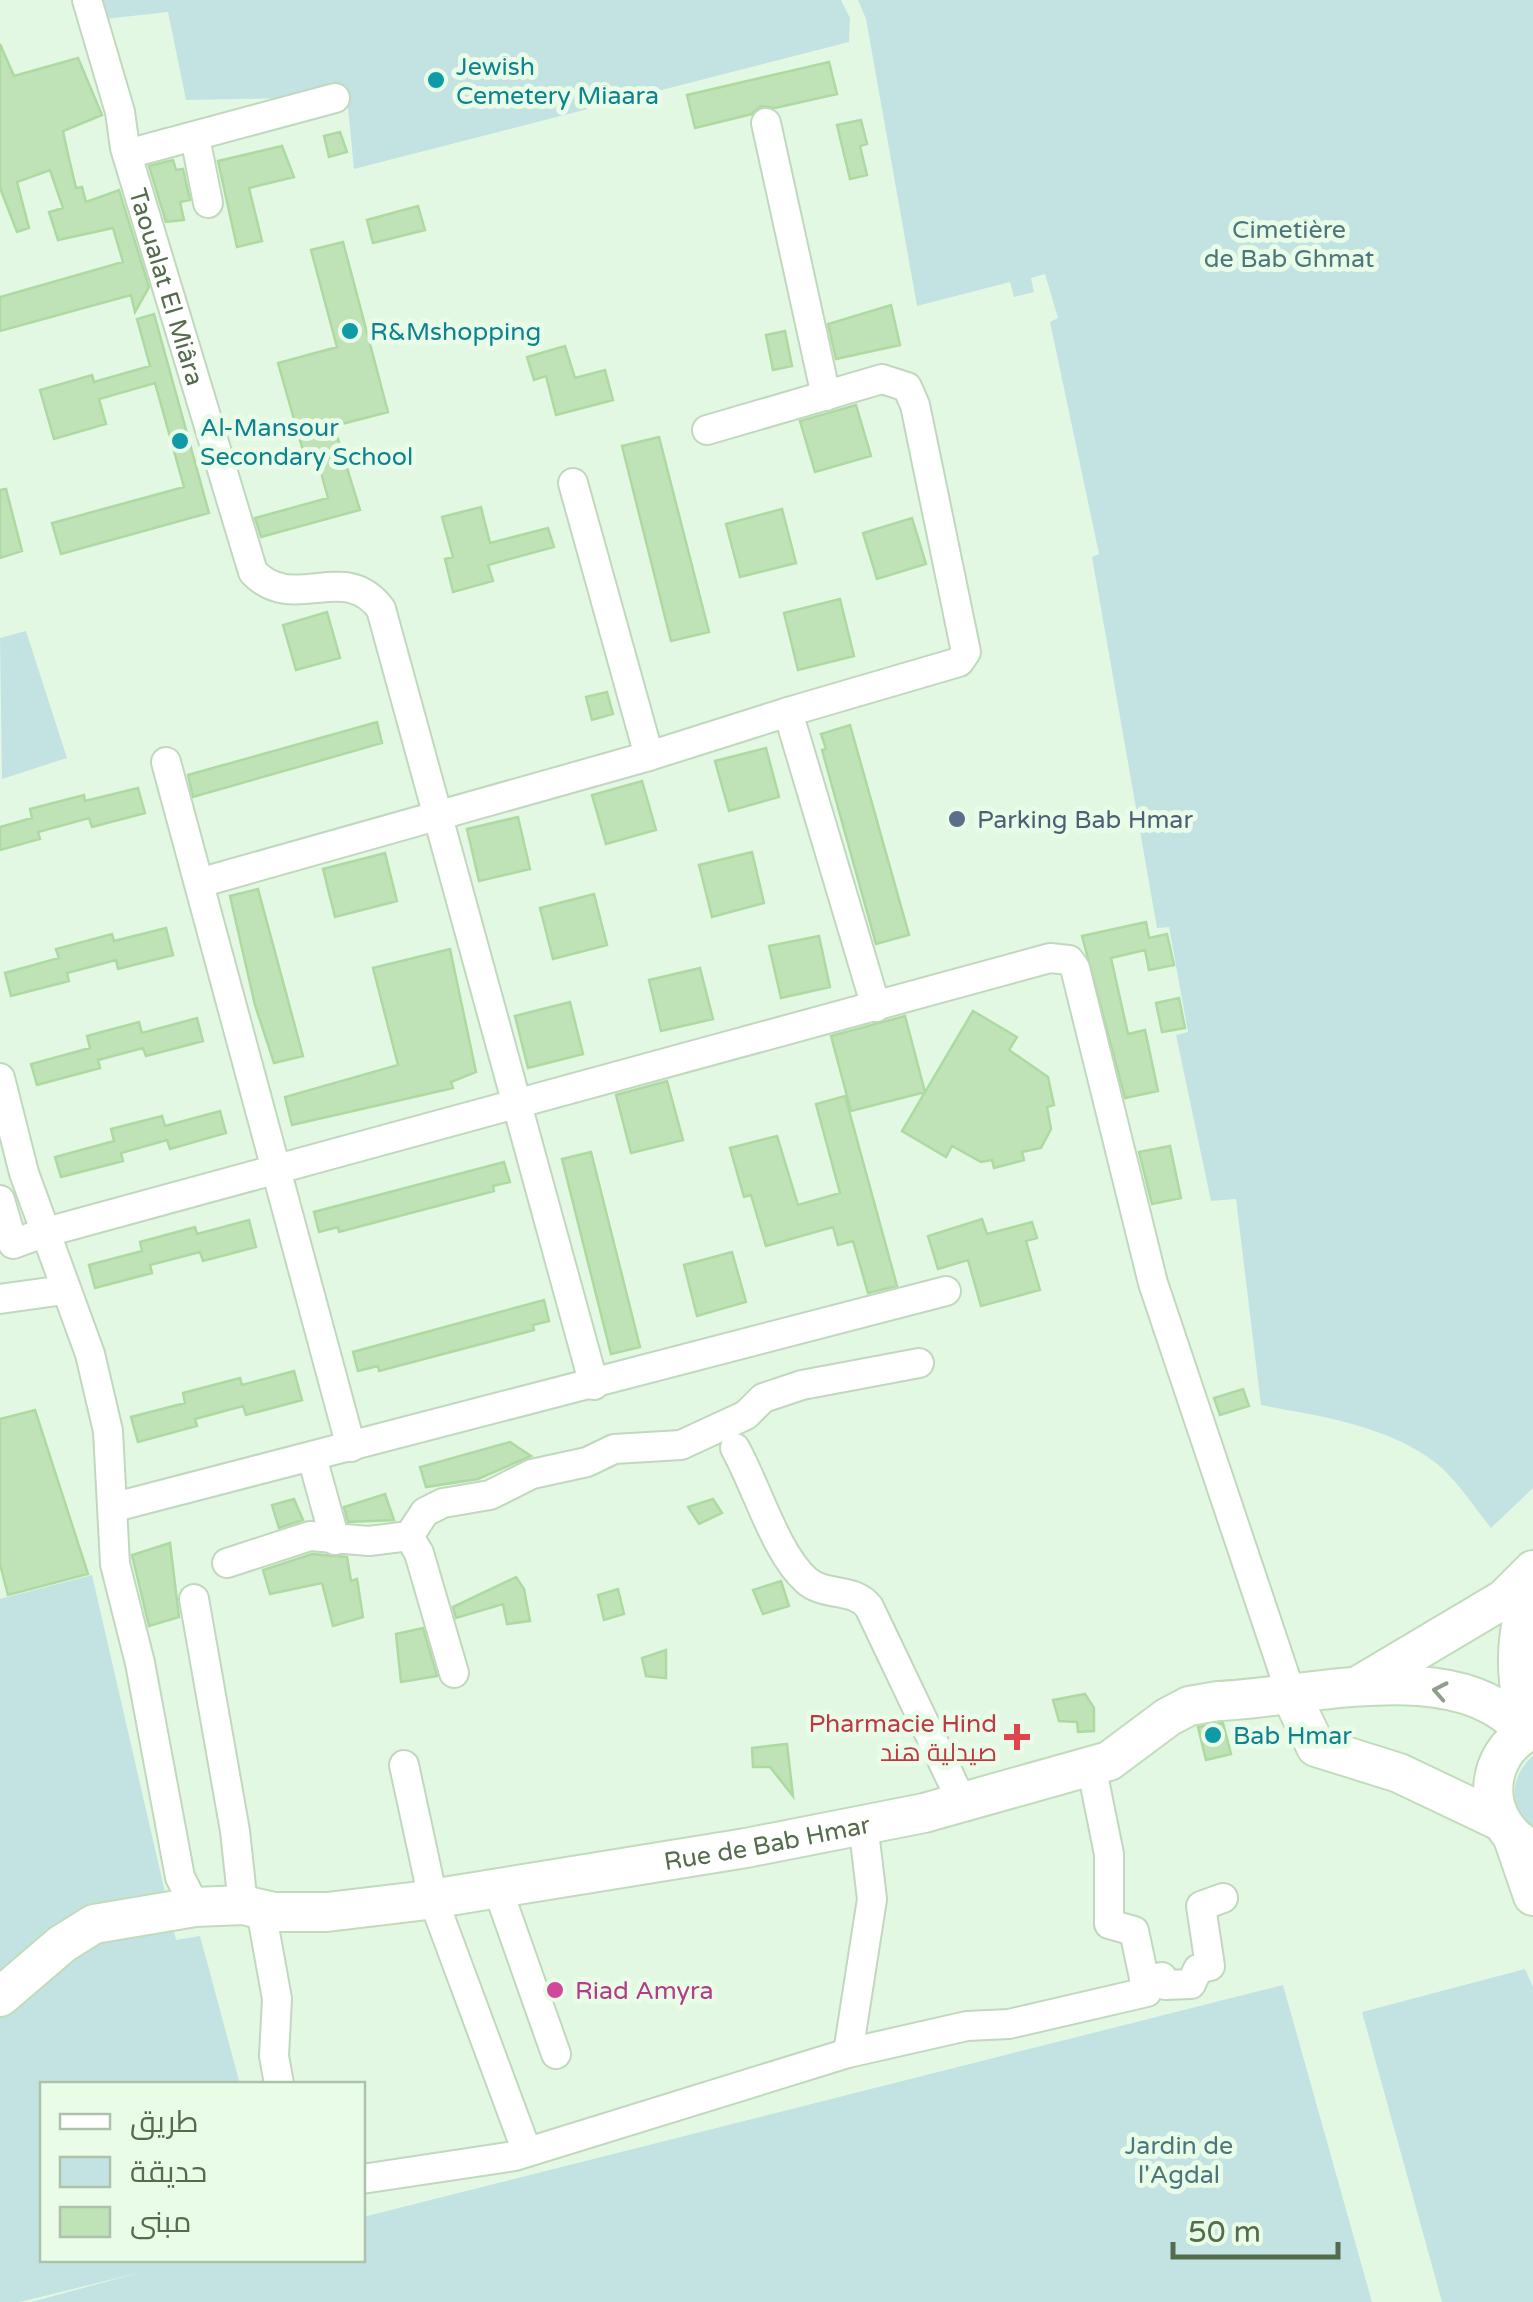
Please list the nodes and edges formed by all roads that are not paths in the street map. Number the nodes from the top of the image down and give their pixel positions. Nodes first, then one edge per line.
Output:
1 (87, 0) edge
2 (336, 98) dead end
3 (766, 124) dead end
4 (195, 137) junction
5 (127, 154) junction
6 (208, 203) dead end
7 (826, 396) junction
8 (707, 430) dead end
9 (573, 483) dead end
10 (788, 712) junction
11 (649, 756) junction
12 (166, 762) dead end
13 (440, 815) junction
14 (198, 883) junction
15 (876, 1007) junction
16 (0, 1078) edge
17 (517, 1104) junction
18 (276, 1169) junction
19 (0, 1200) edge
20 (43, 1233) junction
21 (64, 1290) junction
22 (946, 1291) dead end
23 (0, 1299) edge
24 (919, 1363) dead end
25 (594, 1385) junction
26 (351, 1448) junction
27 (735, 1448) dead end
28 (312, 1457) junction
29 (115, 1508) junction
30 (409, 1536) junction
31 (336, 1540) junction
32 (227, 1563) dead end
33 (1533, 1570) edge
34 (1533, 1584) edge
35 (194, 1598) dead end
36 (454, 1672) dead end
37 (1362, 1684) junction
38 (1292, 1697) junction
39 (1530, 1730) edge
40 (1091, 1765) junction
41 (404, 1766) dead end
42 (962, 1802) junction
43 (863, 1822) junction
44 (1516, 1836) edge
45 (496, 1887) junction
46 (1533, 1896) edge
47 (1223, 1898) dead end
48 (433, 1899) junction
49 (195, 1907) junction
50 (252, 1908) junction
51 (1144, 1980) junction
52 (0, 1997) edge
53 (848, 2053) junction
54 (556, 2054) dead end
55 (280, 2082) edge
56 (527, 2152) junction
57 (365, 2179) edge

1 - 5 street, Taoualat El Miâra
2 - 4 street
3 - 7 street
4 - 5 street
4 - 6 street
5 - 13 street, Taoualat El Miâra
7 - 8 street
7 - 10 street
9 - 11 street
10 - 11 street
10 - 15 street
11 - 13 street
12 - 14 street
13 - 14 street
13 - 17 street
14 - 18 street
15 - 17 street
15 - 38 street
16 - 20 street
17 - 18 street
17 - 25 street
18 - 20 street
18 - 26 street
19 - 20 street
20 - 21 street
21 - 23 street
21 - 29 street
22 - 25 street
24 - 30 street
25 - 26 street
26 - 28 street
27 - 42 street
28 - 29 street
28 - 31 street
29 - 49 street
30 - 31 street
30 - 36 street
31 - 32 street
33 - 37 main road
34 - 39 main road
35 - 50 street
37 - 38 main road, Rue de Bab Hmar
39 -> 37 main road, Rue de Bab Hmar
38 - 40 main road, Rue de Bab Hmar
38 - 44 main road
39 - 44 main road
40 - 42 main road, Rue de Bab Hmar
40 - 51 street
41 - 48 street
42 - 43 main road, Rue de Bab Hmar
43 - 45 main road, Rue de Bab Hmar
43 - 53 street
44 - 46 main road
45 - 48 main road, Rue de Bab Hmar
45 - 54 street
47 - 51 street
48 - 50 main road, Rue de Bab Hmar
48 - 56 street
49 - 50 main road, Rue de Bab Hmar
49 - 52 main road, Rue de Bab Hmar
50 - 55 street
51 - 53 street
53 - 56 street
56 - 57 street

